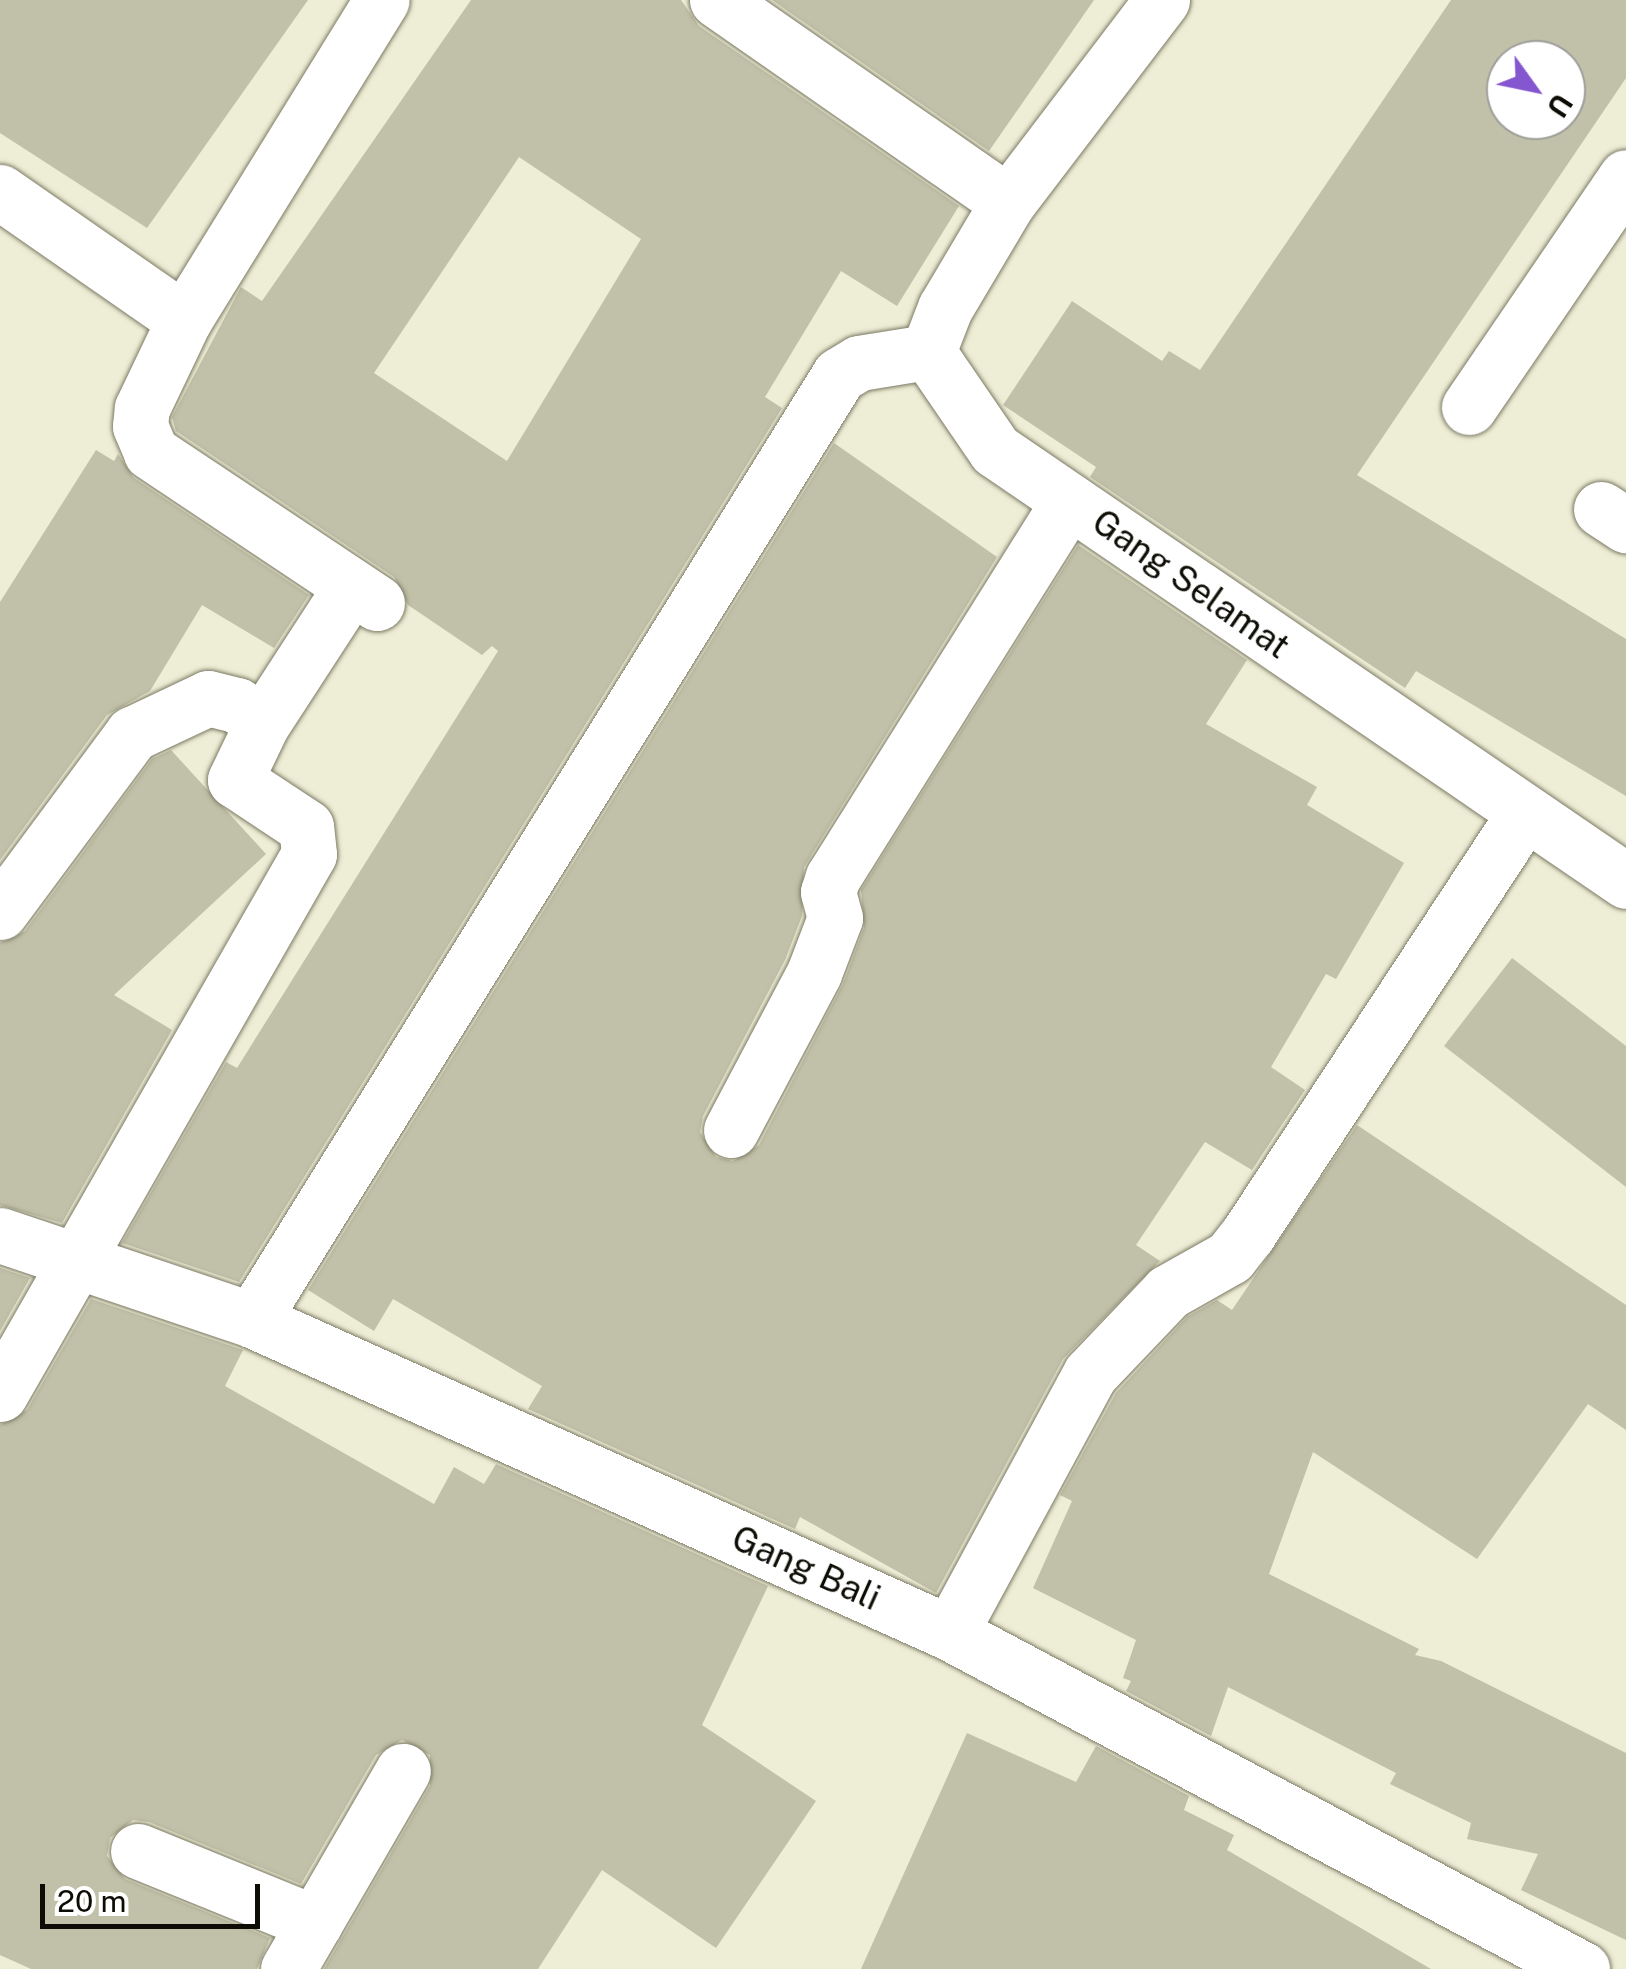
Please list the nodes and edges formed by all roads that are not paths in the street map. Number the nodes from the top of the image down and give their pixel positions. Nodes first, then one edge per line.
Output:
1 (382, 0) edge
2 (717, 0) edge
3 (1162, 0) edge
4 (1626, 178) edge
5 (0, 192) edge
6 (1008, 202) junction
7 (184, 320) junction
8 (928, 352) junction
9 (1469, 407) dead end
10 (1069, 500) junction
11 (262, 724) junction
12 (1524, 814) junction
13 (1626, 881) edge
14 (0, 912) edge
15 (731, 1130) dead end
16 (0, 1234) edge
17 (74, 1260) junction
18 (252, 1320) junction
19 (0, 1394) edge
20 (950, 1632) junction
21 (403, 1771) dead end
22 (138, 1852) dead end
23 (315, 1923) junction
24 (288, 1969) edge
25 (1582, 1969) edge

1 - 7 street
2 - 6 street
3 - 6 street
4 - 9 street
5 - 7 street
6 - 8 street
7 - 11 street
8 - 10 street, Gang Selamat
8 - 18 street
10 - 12 street, Gang Selamat
10 - 15 street
11 - 14 street
11 - 17 street
12 - 13 street, Gang Selamat
12 - 20 street
16 - 17 street, Gang Bali
17 - 18 street, Gang Bali
17 - 19 street
18 - 20 street, Gang Bali
20 - 25 street, Gang Bali
21 - 23 street
22 - 23 street
23 - 24 street

